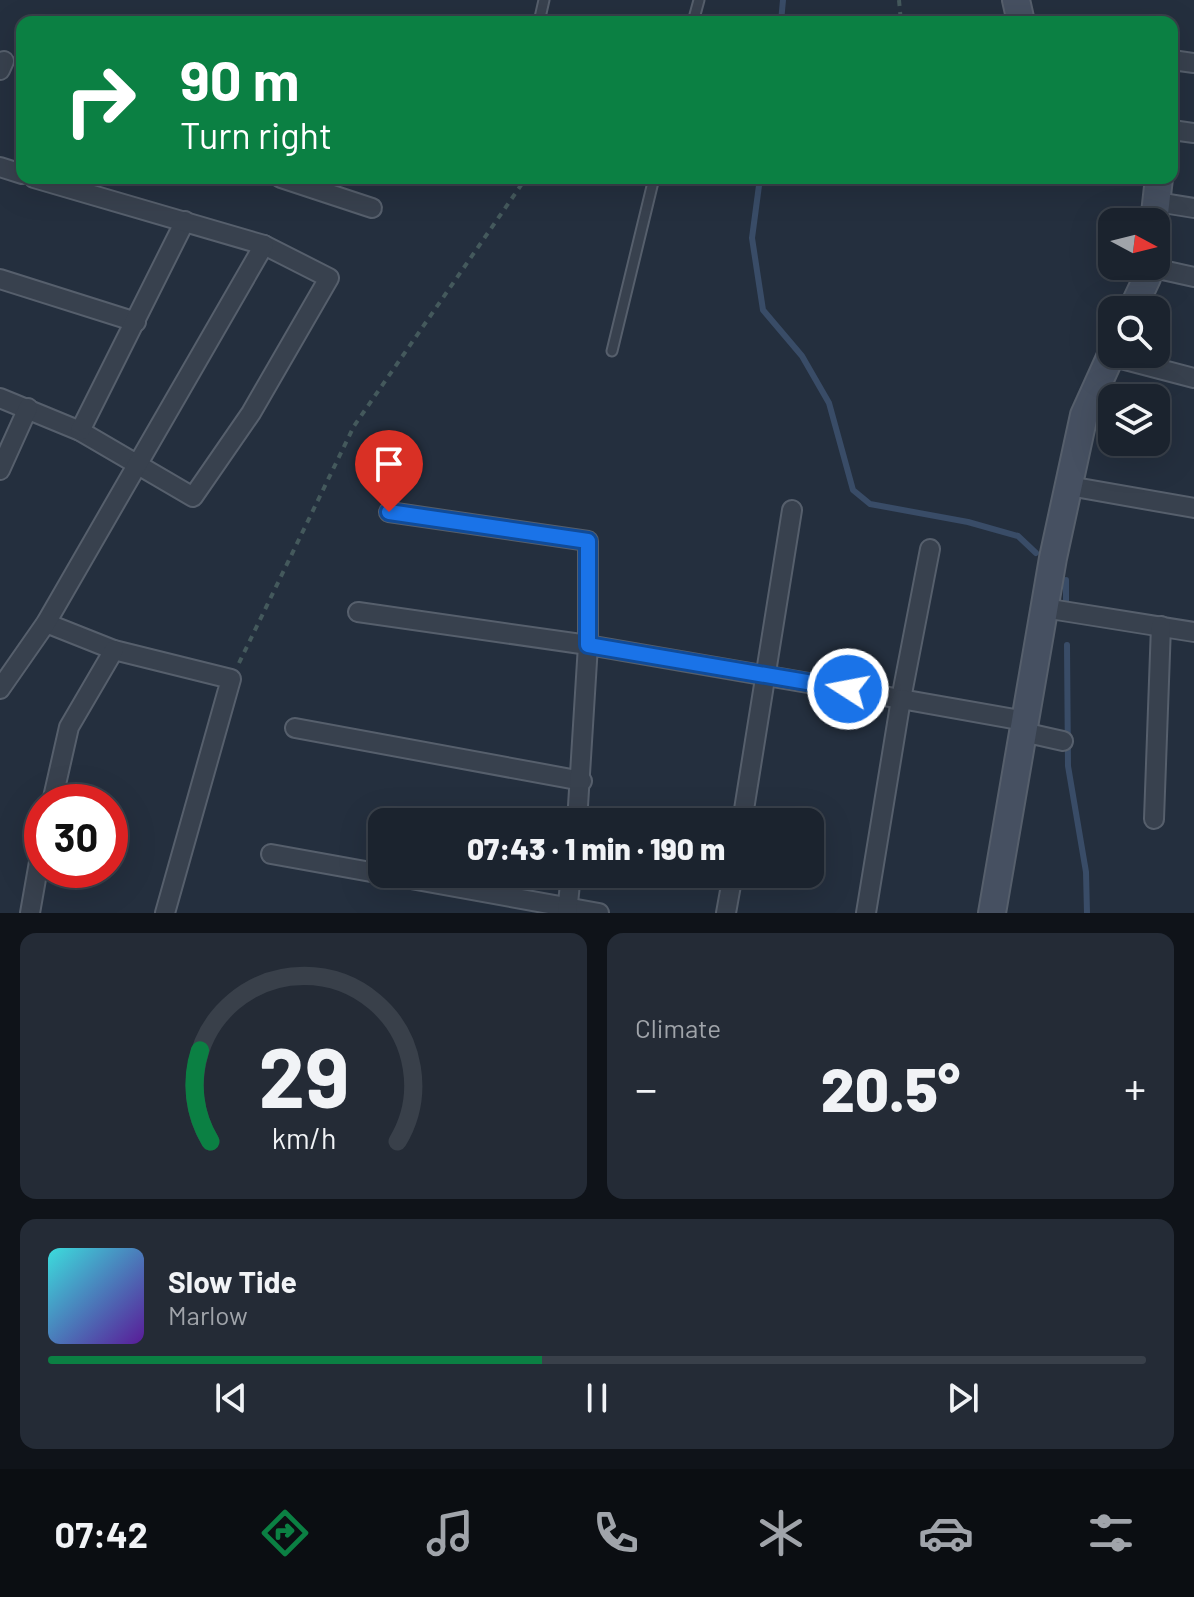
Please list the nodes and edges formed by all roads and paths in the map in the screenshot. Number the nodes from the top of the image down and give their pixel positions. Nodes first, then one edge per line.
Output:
1 (73, 184) edge
2 (299, 184) edge
3 (522, 184) edge
4 (653, 184) edge
5 (1157, 201) edge
6 (372, 208) dead end
7 (1194, 208) edge
8 (185, 221) junction
9 (264, 245) junction
10 (1170, 272) edge
11 (1194, 277) edge
12 (0, 279) edge
13 (136, 322) junction
14 (612, 351) dead end
15 (1105, 368) edge
16 (1158, 368) edge
17 (1194, 378) edge
18 (0, 398) edge
19 (28, 408) junction
20 (80, 431) junction
21 (139, 465) junction
22 (0, 470) edge
23 (1069, 486) junction
24 (1194, 508) edge
25 (792, 510) dead end
26 (389, 512) dead end
27 (930, 549) dead end
28 (1044, 608) junction
29 (358, 612) dead end
30 (46, 623) junction
31 (1161, 626) junction
32 (1194, 632) edge
33 (588, 645) junction
34 (114, 650) junction
35 (768, 674) junction
36 (231, 679) junction
37 (0, 689) edge
38 (901, 699) junction
39 (1024, 727) junction
40 (295, 728) dead end
41 (1063, 741) dead end
42 (582, 781) junction
43 (56, 784) edge
44 (579, 808) edge
45 (744, 808) edge
46 (1154, 819) dead end
47 (271, 854) dead end
48 (368, 871) edge
49 (34, 888) edge
50 (454, 888) edge
51 (569, 888) edge
52 (730, 888) edge
53 (567, 910) edge
54 (30, 913) edge
55 (165, 913) edge
56 (599, 913) edge
57 (726, 913) edge
58 (866, 913) edge
59 (992, 913) edge

1 - 8 street
2 - 6 street
3 - 36 path
4 - 14 lane
5 - 7 street
8 - 9 street
8 - 13 street
9 - 21 street
9 - 21 street
10 - 11 street
12 - 13 street
13 - 20 street
15 - 23 street
16 - 17 street
18 - 19 street
19 - 20 street
19 - 22 street
20 - 21 street
21 - 30 street
23 - 24 street
23 - 28 street
25 - 35 street
26 - 33 street
27 - 38 street
28 - 31 street
28 - 39 street
29 - 33 street
30 - 34 street
30 - 37 street
31 - 32 street
31 - 46 street
33 - 35 street
33 - 42 street
34 - 36 street
34 - 43 street
35 - 38 street
35 - 45 street
36 - 55 street
38 - 39 street
38 - 58 street
39 - 41 street
39 - 59 street
40 - 42 street
42 - 44 street
47 - 48 street
49 - 54 street
50 - 53 street
51 - 53 street
52 - 57 street
53 - 56 street

